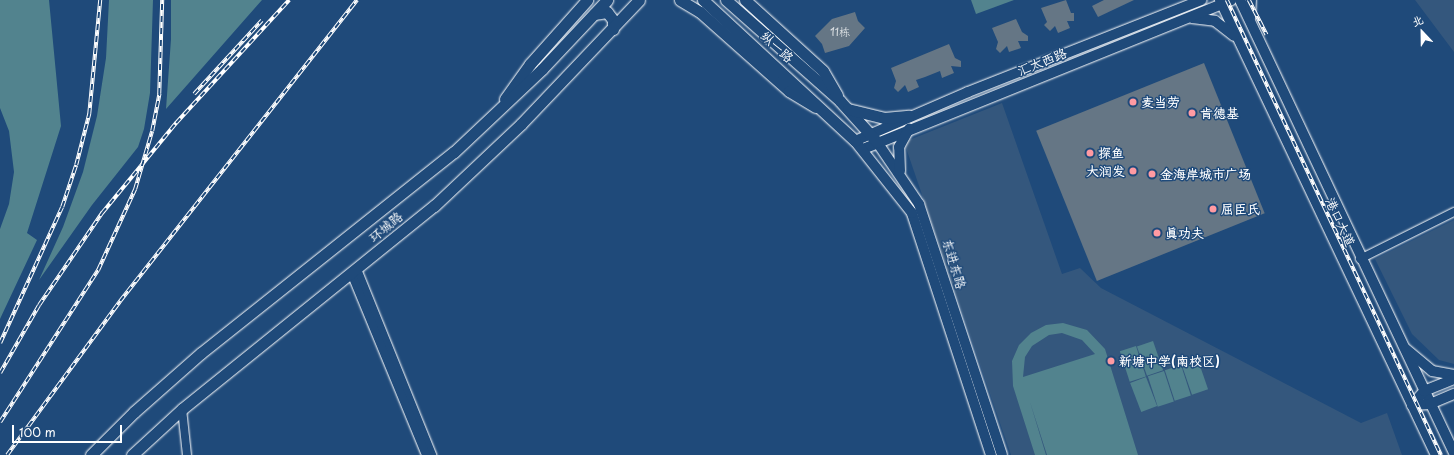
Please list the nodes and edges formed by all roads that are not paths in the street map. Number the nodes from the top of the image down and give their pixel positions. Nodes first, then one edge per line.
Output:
1 (587, 0) edge
2 (607, 0) edge
3 (646, 0) edge
4 (680, 0) edge
5 (700, 0) edge
6 (703, 0) edge
7 (726, 0) edge
8 (744, 0) edge
9 (1190, 0) edge
10 (1201, 0) edge
11 (1240, 0) edge
12 (1252, 0) edge
13 (1224, 1) edge
14 (635, 4) edge
15 (1182, 8) junction
16 (700, 12) junction
17 (594, 14) junction
18 (1184, 19) junction
19 (1147, 21) junction
20 (1252, 28) junction
21 (613, 29) junction
22 (1152, 32) junction
23 (1239, 40) junction
24 (844, 104) junction
25 (494, 116) junction
26 (831, 116) junction
27 (909, 116) junction
28 (909, 128) junction
29 (873, 138) junction
30 (859, 145) junction
31 (901, 175) junction
32 (1454, 212) edge
33 (1360, 259) junction
34 (354, 271) junction
35 (1401, 344) junction
36 (1454, 375) edge
37 (1454, 379) edge
38 (1424, 391) junction
39 (1454, 394) edge
40 (1412, 404) junction
41 (1430, 404) junction
42 (182, 409) junction
43 (1454, 454) edge
44 (91, 455) edge
45 (132, 455) edge
46 (187, 455) edge
47 (426, 455) edge
48 (432, 455) edge
49 (991, 455) edge
50 (1002, 455) edge
51 (1436, 455) edge

1 - 25 main road
2 - 17 main road
3 - 14 main road
4 - 16 main road
5 - 16 main road
6 - 26 main road, 纵一路
7 - 24 main road, 纵一路
8 - 24 main road
9 - 15 street
10 - 15 street, 汇太西路
11 - 20 street, 港口大道
12 - 20 street
13 - 18 street, 汇太西路
13 - 23 street, 港口大道
14 - 21 main road, 环城路
15 - 19 street, 汇太西路
16 - 26 main road
17 - 21 main road
17 - 25 main road
18 - 22 street, 汇太西路
18 - 23 street
19 - 22 street
19 - 27 street, 汇太西路
20 - 33 street, 港口大道
21 - 34 main road, 环城路
22 - 28 street, 汇太西路
23 - 40 street, 港口大道
24 - 27 main road
24 - 29 main road, 东进东路
25 - 44 main road
26 - 30 main road, 东进东路
27 - 29 street, 汇太西路
28 - 29 street, 汇太西路
28 - 31 street
29 - 30 street, 汇太西路
29 - 31 street, 东进东路
30 - 49 street, 东进东路
31 - 50 street, 东进东路
32 - 33 street
33 - 35 street, 港口大道
34 - 42 main road, 环城路
34 - 47 street
34 - 48 street
35 - 36 street
35 - 38 street, 港口大道
37 - 38 street
38 - 40 street
38 - 41 street, 港口大道
39 - 41 street
40 - 41 street
40 - 51 street, 港口大道
41 - 43 street, 港口大道
42 - 45 main road, 环城路
42 - 46 street

